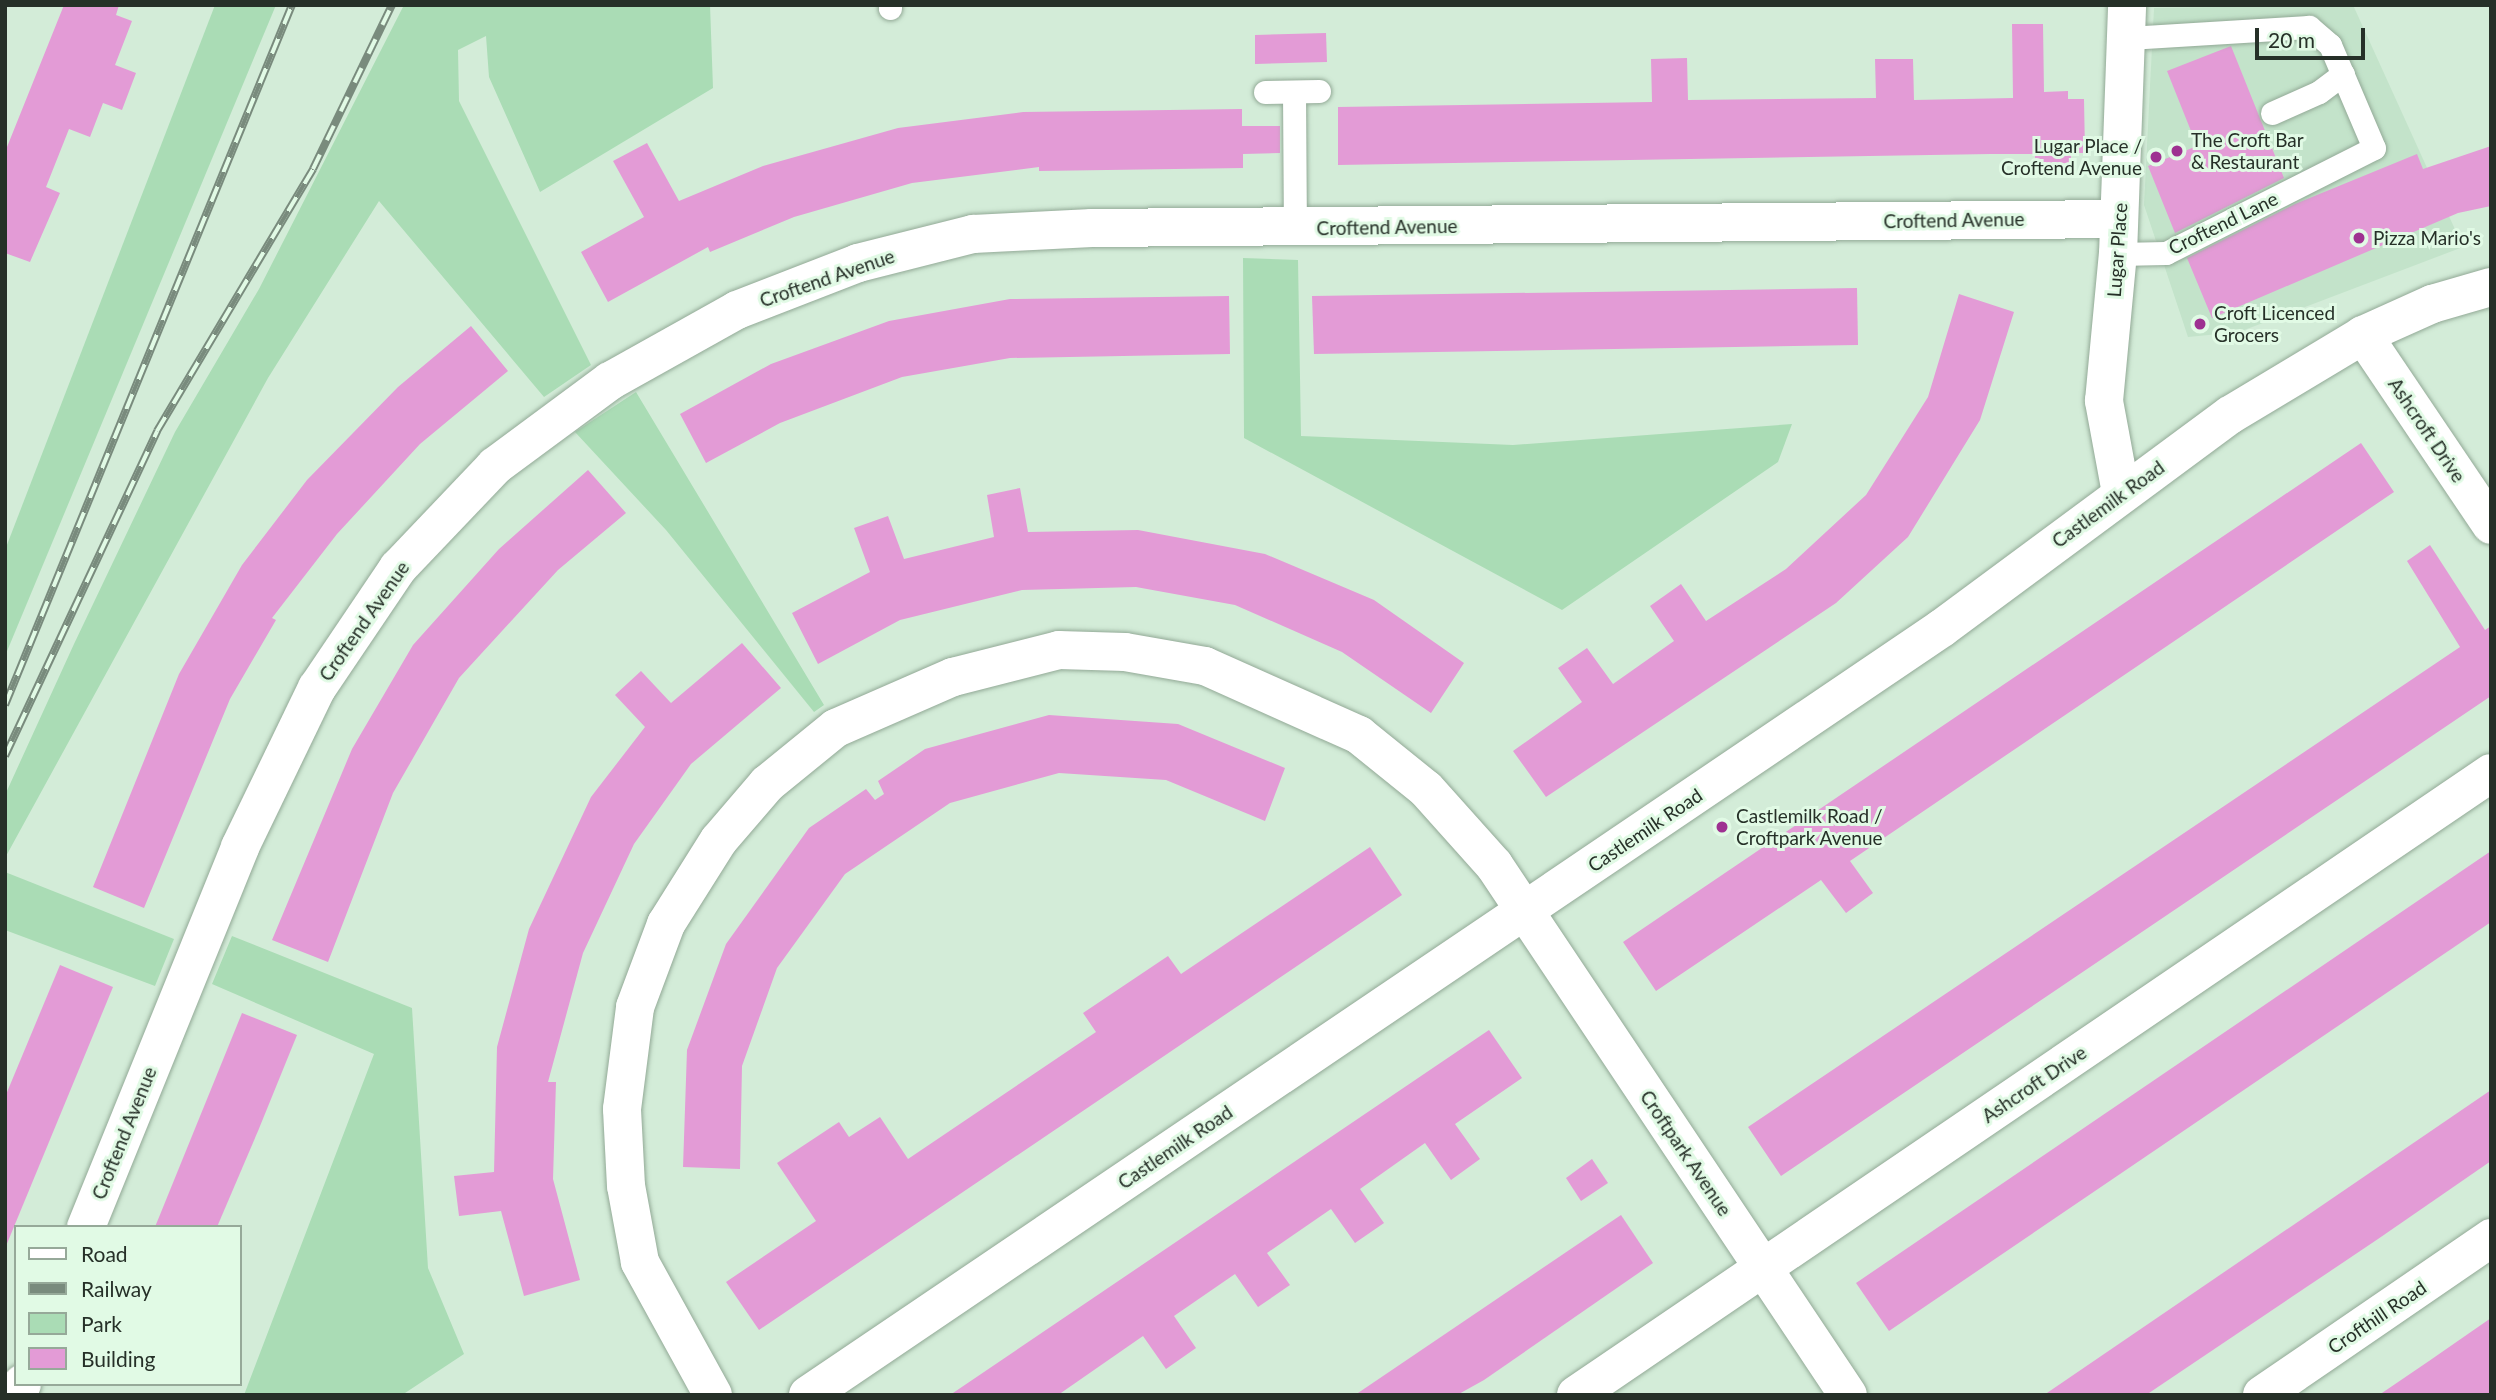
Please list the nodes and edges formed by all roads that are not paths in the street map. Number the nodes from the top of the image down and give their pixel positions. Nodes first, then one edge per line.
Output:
1 (2127, 22) edge
2 (2343, 74) junction
3 (1265, 92) dead end
4 (1294, 92) junction
5 (1319, 92) dead end
6 (2272, 113) dead end
7 (1295, 228) junction
8 (2118, 237) junction
9 (2491, 287) edge
10 (2362, 335) junction
11 (2121, 493) junction
12 (2491, 526) edge
13 (2491, 773) edge
14 (1525, 911) junction
15 (87, 1225) edge
16 (2491, 1238) edge
17 (1763, 1269) junction
18 (713, 1395) edge
19 (807, 1395) edge
20 (1576, 1395) edge
21 (1848, 1395) edge
22 (2262, 1395) edge

1 - 2 lane, Croftend Lane
1 - 8 street, Lugar Place
2 - 6 lane
2 - 8 lane, Croftend Lane
3 - 4 lane
4 - 5 lane
4 - 7 lane
7 - 8 street, Croftend Avenue
7 - 15 street, Croftend Avenue
8 - 11 street, Lugar Place
9 - 10 street, Castlemilk Road
10 - 11 street, Castlemilk Road
10 - 12 street, Ashcroft Drive
11 - 14 street, Castlemilk Road
13 - 17 street, Ashcroft Drive
14 - 17 street, Croftpark Avenue
14 - 18 street, Croftpark Avenue
14 - 19 street, Castlemilk Road
16 - 22 street, Crofthill Road
17 - 20 street, Ashcroft Drive
17 - 21 street, Croftpark Avenue

